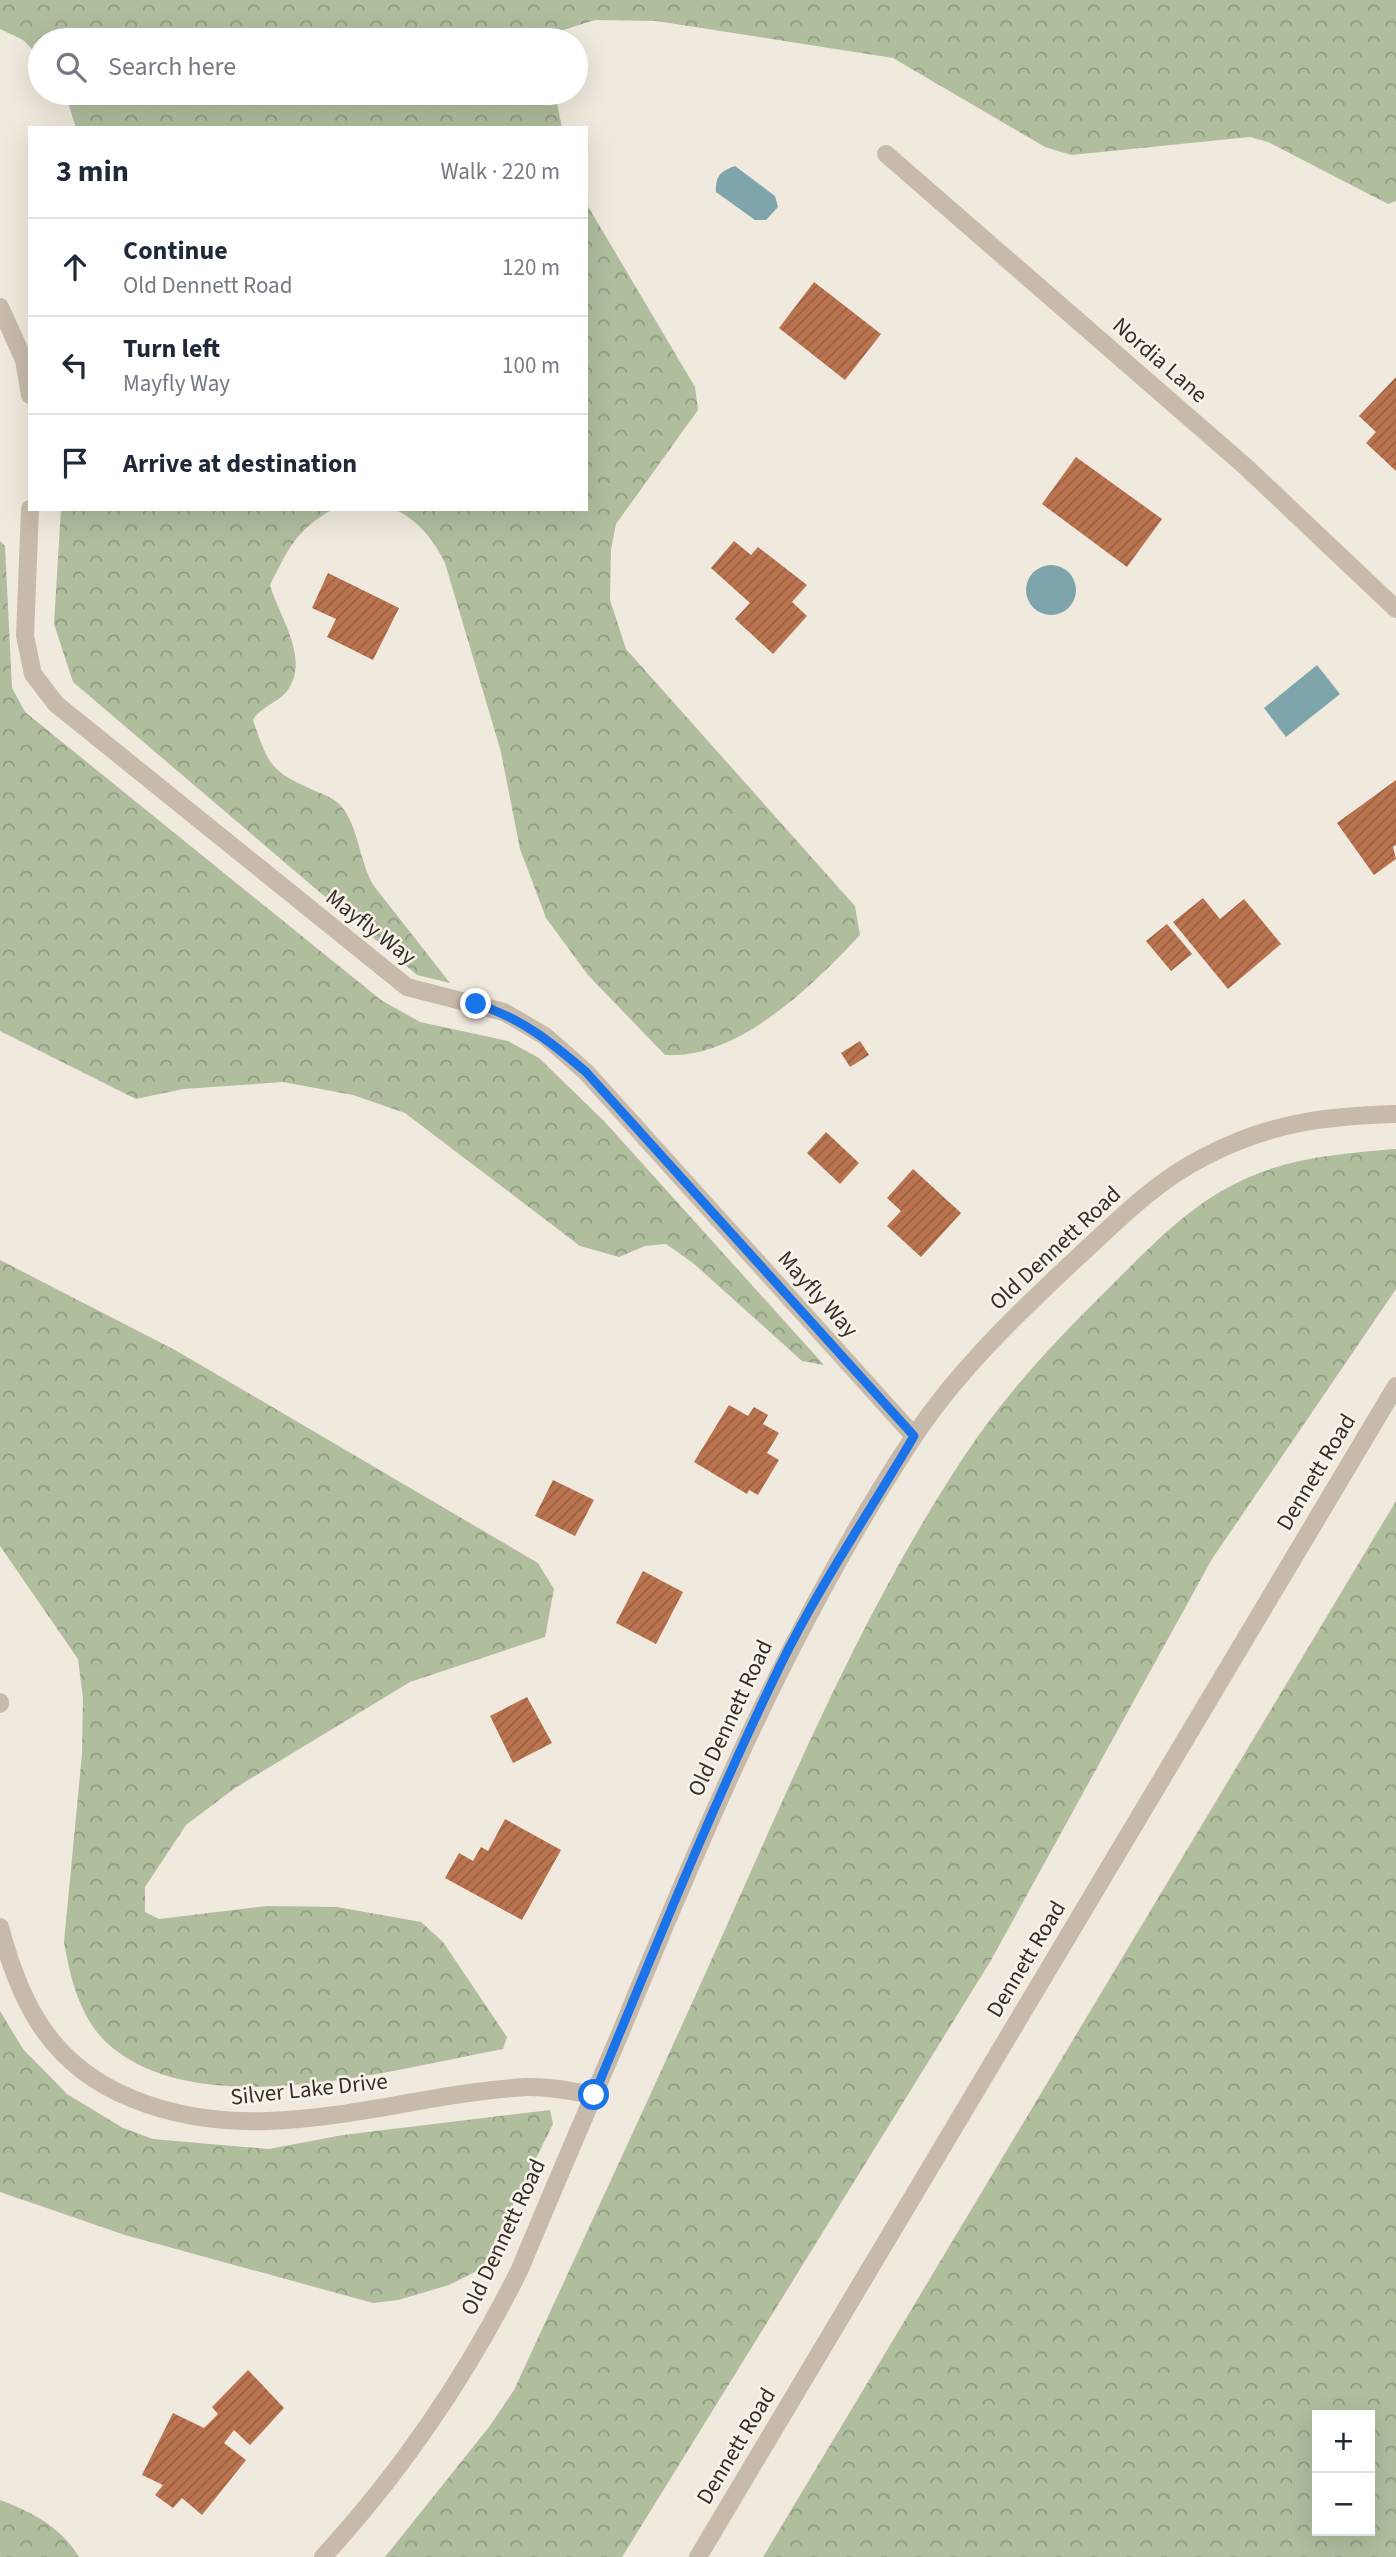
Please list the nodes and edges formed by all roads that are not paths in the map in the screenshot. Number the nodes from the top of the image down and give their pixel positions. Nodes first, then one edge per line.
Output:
1 (886, 155) dead end
2 (0, 307) edge
3 (28, 383) edge
4 (30, 511) edge
5 (1396, 609) edge
6 (1396, 1114) edge
7 (1396, 1386) edge
8 (914, 1436) junction
9 (0, 1927) edge
10 (594, 2095) junction
11 (323, 2557) edge
12 (698, 2557) edge

1 - 5 street, Nordia Lane
2 - 3 street
4 - 8 street, Mayfly Way
6 - 8 street, Old Dennett Road
7 - 12 street, Dennett Road
8 - 10 street, Old Dennett Road
9 - 10 street, Silver Lake Drive
10 - 11 street, Old Dennett Road

